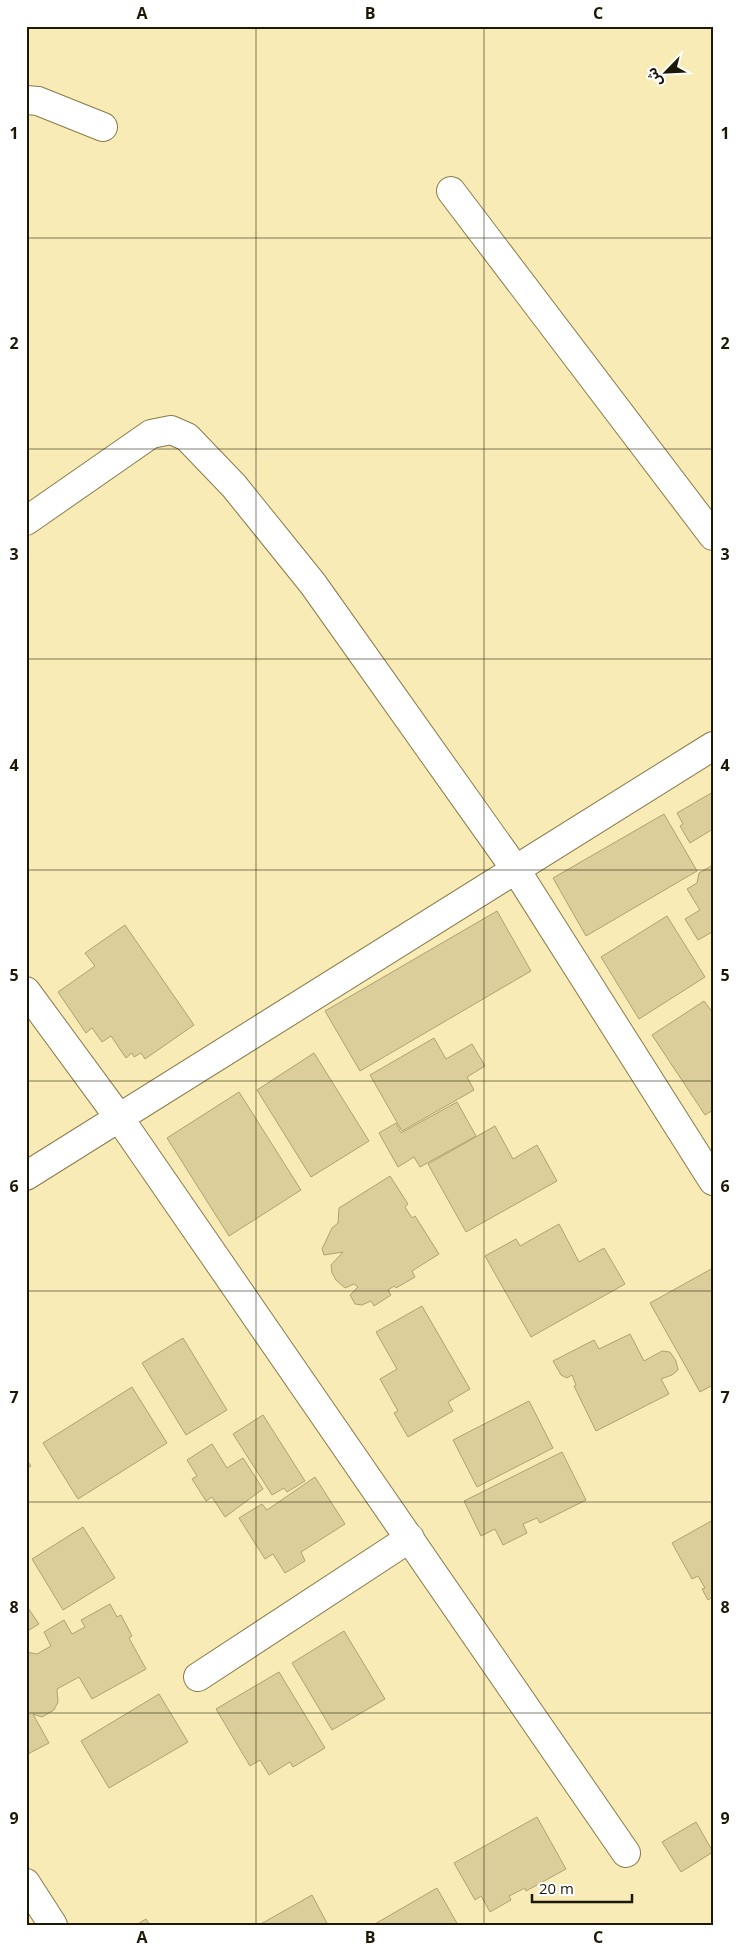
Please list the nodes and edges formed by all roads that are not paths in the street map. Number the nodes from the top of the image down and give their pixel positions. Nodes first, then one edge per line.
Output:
1 (26, 100) edge
2 (103, 127) dead end
3 (451, 191) dead end
4 (26, 521) edge
5 (713, 536) edge
6 (713, 746) edge
7 (516, 870) junction
8 (26, 991) edge
9 (120, 1118) junction
10 (26, 1176) edge
11 (713, 1181) edge
12 (410, 1538) junction
13 (198, 1677) dead end
14 (626, 1853) dead end
15 (26, 1883) edge
16 (53, 1925) edge

1 - 2 street
3 - 5 street
4 - 7 street
6 - 7 street
7 - 9 street
7 - 11 street
8 - 9 street
9 - 10 street
9 - 12 street
12 - 13 street
12 - 14 street
15 - 16 street

